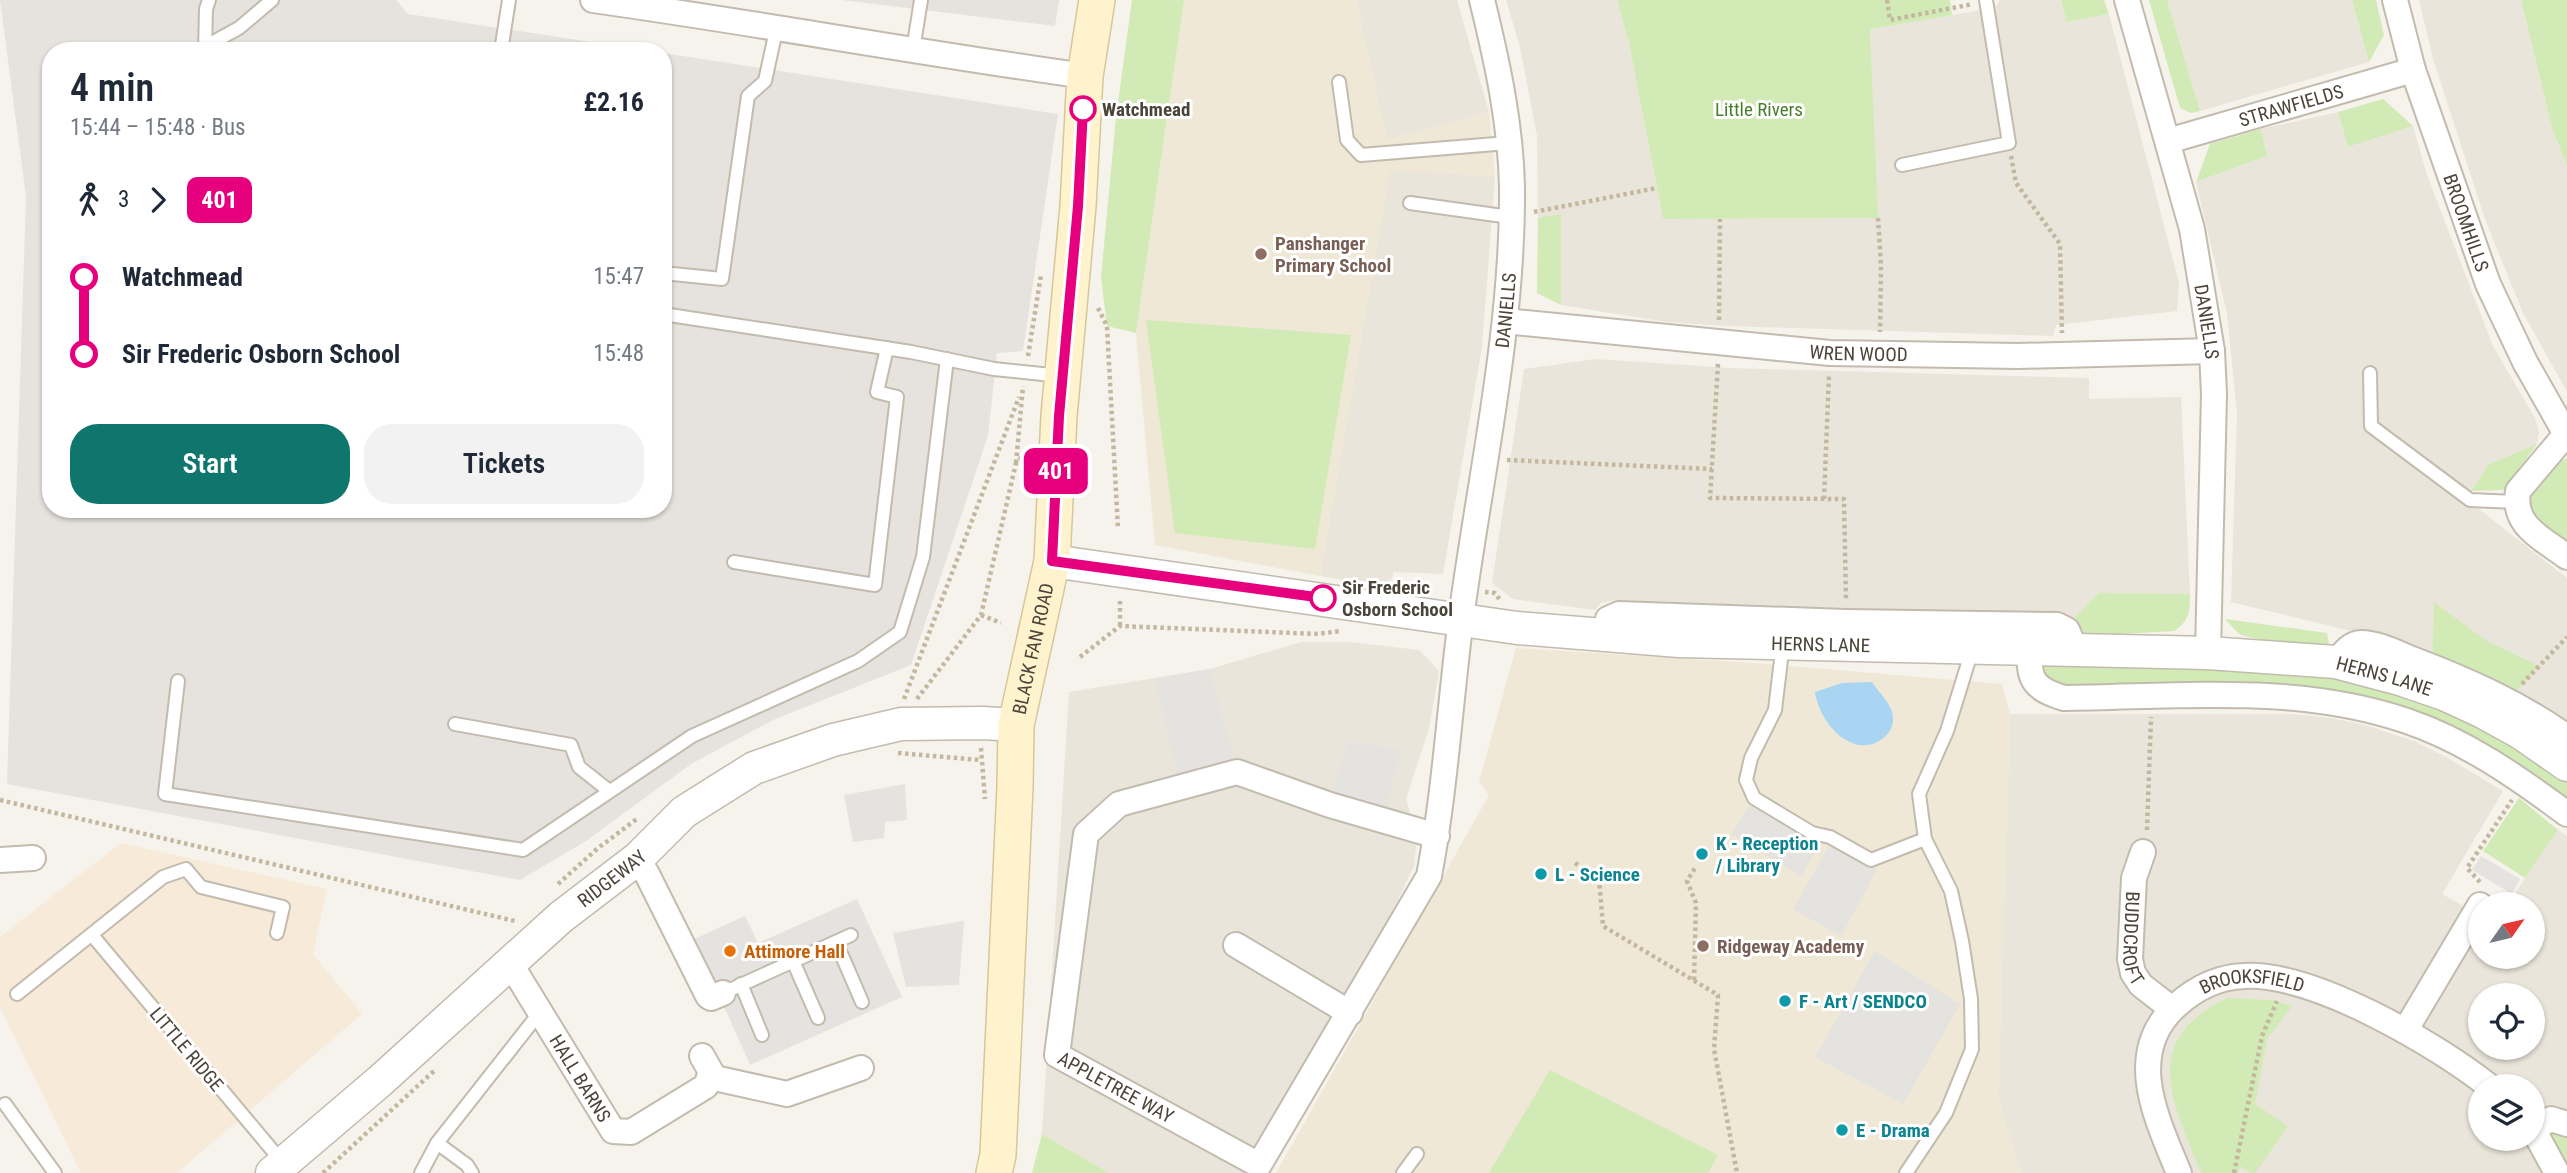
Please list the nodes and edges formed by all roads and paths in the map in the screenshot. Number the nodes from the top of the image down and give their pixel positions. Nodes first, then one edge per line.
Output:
1 (209, 0) edge
2 (272, 0) edge
3 (509, 0) edge
4 (593, 0) edge
5 (921, 0) edge
6 (1097, 0) edge
7 (1482, 0) edge
8 (1887, 0) edge
9 (1974, 0) edge
10 (1986, 0) edge
11 (2127, 0) edge
12 (2395, 0) edge
13 (708, 8) edge
14 (777, 26) junction
15 (205, 42) edge
16 (215, 42) edge
17 (502, 42) edge
18 (913, 50) junction
19 (2413, 70) junction
20 (1085, 76) junction
21 (1339, 82) dead end
22 (2168, 141) junction
23 (1508, 143) junction
24 (2009, 143) junction
25 (1902, 165) dead end
26 (1657, 188) dead end
27 (1410, 203) dead end
28 (1510, 217) junction
29 (1878, 218) dead end
30 (1720, 219) dead end
31 (1043, 267) dead end
32 (672, 274) edge
33 (672, 315) edge
34 (1505, 321) junction
35 (1107, 326) dead end
36 (1719, 344) junction
37 (887, 348) junction
38 (2212, 351) junction
39 (1830, 354) junction
40 (1880, 355) junction
41 (2062, 355) junction
42 (947, 359) junction
43 (1025, 373) junction
44 (2370, 373) dead end
45 (1061, 376) junction
46 (1022, 389) junction
47 (1059, 416) junction
48 (2566, 435) edge
49 (1485, 459) junction
50 (1016, 463) junction
51 (1712, 469) junction
52 (1824, 499) junction
53 (2516, 502) junction
54 (1118, 528) dead end
55 (2567, 556) edge
56 (1052, 561) junction
57 (734, 562) dead end
58 (1120, 601) dead end
59 (981, 615) junction
60 (1461, 620) junction
61 (1846, 622) junction
62 (1001, 623) dead end
63 (1120, 626) junction
64 (1343, 630) dead end
65 (1607, 636) junction
66 (2567, 637) edge
67 (1783, 643) junction
68 (1973, 647) junction
69 (2076, 649) junction
70 (2030, 650) junction
71 (2208, 653) junction
72 (1080, 657) dead end
73 (2336, 662) junction
74 (178, 681) dead end
75 (2152, 697) junction
76 (2508, 700) junction
77 (455, 724) dead end
78 (1016, 725) junction
79 (2567, 737) edge
80 (892, 753) dead end
81 (980, 760) dead end
82 (2567, 765) edge
83 (2524, 782) junction
84 (608, 790) junction
85 (0, 800) edge
86 (2567, 814) edge
87 (1437, 836) junction
88 (1925, 839) junction
89 (2143, 852) joint
90 (33, 858) dead end
91 (637, 859) junction
92 (0, 860) edge
93 (1575, 863) dead end
94 (1695, 868) dead end
95 (2478, 892) edge
96 (515, 921) dead end
97 (2468, 924) edge
98 (277, 933) dead end
99 (92, 935) junction
100 (851, 935) dead end
101 (836, 942) junction
102 (1236, 945) dead end
103 (793, 961) junction
104 (510, 963) junction
105 (2285, 980) junction
106 (1694, 981) junction
107 (732, 988) junction
108 (17, 994) dead end
109 (862, 1002) dead end
110 (2172, 1009) junction
111 (541, 1011) junction
112 (1350, 1013) junction
113 (818, 1018) dead end
114 (2405, 1031) junction
115 (762, 1035) dead end
116 (444, 1060) dead end
117 (861, 1068) dead end
118 (2472, 1074) edge
119 (5, 1104) dead end
120 (2545, 1122) edge
121 (2567, 1124) edge
122 (437, 1143) junction
123 (2545, 1150) edge
124 (1417, 1154) dead end
125 (278, 1168) edge
126 (1267, 1169) edge
127 (55, 1173) edge
128 (323, 1173) edge
129 (421, 1173) edge
130 (471, 1173) edge
131 (994, 1173) edge
132 (1403, 1173) edge
133 (1737, 1173) edge
134 (1906, 1173) edge
135 (2179, 1173) edge
136 (2234, 1173) edge
137 (2557, 1173) edge

1 - 15 lane
2 - 16 lane
3 - 17 lane
4 - 13 street
5 - 18 lane
6 - 20 main road, BLACK FAN ROAD
7 - 23 street, DANIELLS
8 - 9 path
10 - 24 lane
11 - 22 street, DANIELLS
12 - 19 street, BROOMHILLS
13 - 14 street
14 - 18 street
14 - 32 lane
18 - 20 street
19 - 22 street, STRAWFIELDS
19 - 48 street, BROOMHILLS
20 - 45 main road, BLACK FAN ROAD
21 - 23 lane
22 - 38 street, DANIELLS
23 - 28 street, DANIELLS
24 - 25 lane
24 - 41 path
26 - 28 path
27 - 28 lane
28 - 34 street, DANIELLS
29 - 40 path
30 - 36 path
31 - 43 path
33 - 37 lane
34 - 36 street, WREN WOOD
34 - 49 street, DANIELLS
35 - 54 path
36 - 39 street, WREN WOOD
36 - 51 path
37 - 42 lane
37 - 57 lane
38 - 41 street, WREN WOOD
38 - 71 street, DANIELLS
39 - 40 street, WREN WOOD
39 - 52 path
40 - 41 street, WREN WOOD
42 - 43 lane
42 - 84 lane
43 - 45 lane
43 - 46 path
44 - 53 lane
45 - 47 main road, BLACK FAN ROAD
46 - 50 path
46 - 59 path
47 - 50 path
47 - 56 main road, BLACK FAN ROAD
48 - 53 street, BROOMHILLS
49 - 51 path
49 - 60 street, DANIELLS
50 - 59 path
51 - 52 path
52 - 61 path
53 - 55 street
56 - 60 street, HERNS LANE
56 - 78 main road, BLACK FAN ROAD
58 - 63 path
59 - 62 path
60 - 65 street, HERNS LANE
60 - 87 street, APPLETREE WAY
61 - 65 street
61 - 69 street
63 - 64 path
63 - 72 path
65 - 67 street, HERNS LANE
66 - 76 path
67 - 68 street, HERNS LANE
67 - 88 lane
68 - 70 street, HERNS LANE
68 - 88 lane
69 - 70 street, HERNS LANE
69 - 71 street, HERNS LANE
70 - 75 street
71 - 73 street, HERNS LANE
73 - 76 street
73 - 82 street, HERNS LANE
74 - 84 lane
75 - 83 street
75 - 89 path
76 - 79 street
77 - 84 lane
78 - 91 street, RIDGEWAY
78 - 131 main road, BLACK FAN ROAD
80 - 81 path
83 - 86 street
83 - 95 path
85 - 96 path
87 - 112 street, APPLETREE WAY
87 - 126 street, APPLETREE WAY
88 - 134 lane
89 - 110 street, BUDDCROFT
90 - 92 street
91 - 104 street, RIDGEWAY
91 - 107 street
93 - 106 path
94 - 106 path
97 - 114 street
98 - 99 lane
99 - 108 lane
99 - 125 lane, LITTLE RIDGE
100 - 101 lane
101 - 103 lane
101 - 109 lane
102 - 112 street
103 - 107 lane
103 - 113 lane
104 - 111 street, HALL BARNS
104 - 125 street, RIDGEWAY
105 - 110 street, BROOKSFIELD
105 - 114 street, BROOKSFIELD
105 - 136 path
106 - 133 path
107 - 115 lane
110 - 135 street, BROOKSFIELD
111 - 117 street, HALL BARNS
111 - 122 lane
112 - 126 street, APPLETREE WAY
114 - 118 street, BROOKSFIELD
116 - 128 path
119 - 127 lane
120 - 121 street
122 - 129 lane
122 - 130 lane
123 - 137 street
124 - 132 lane

